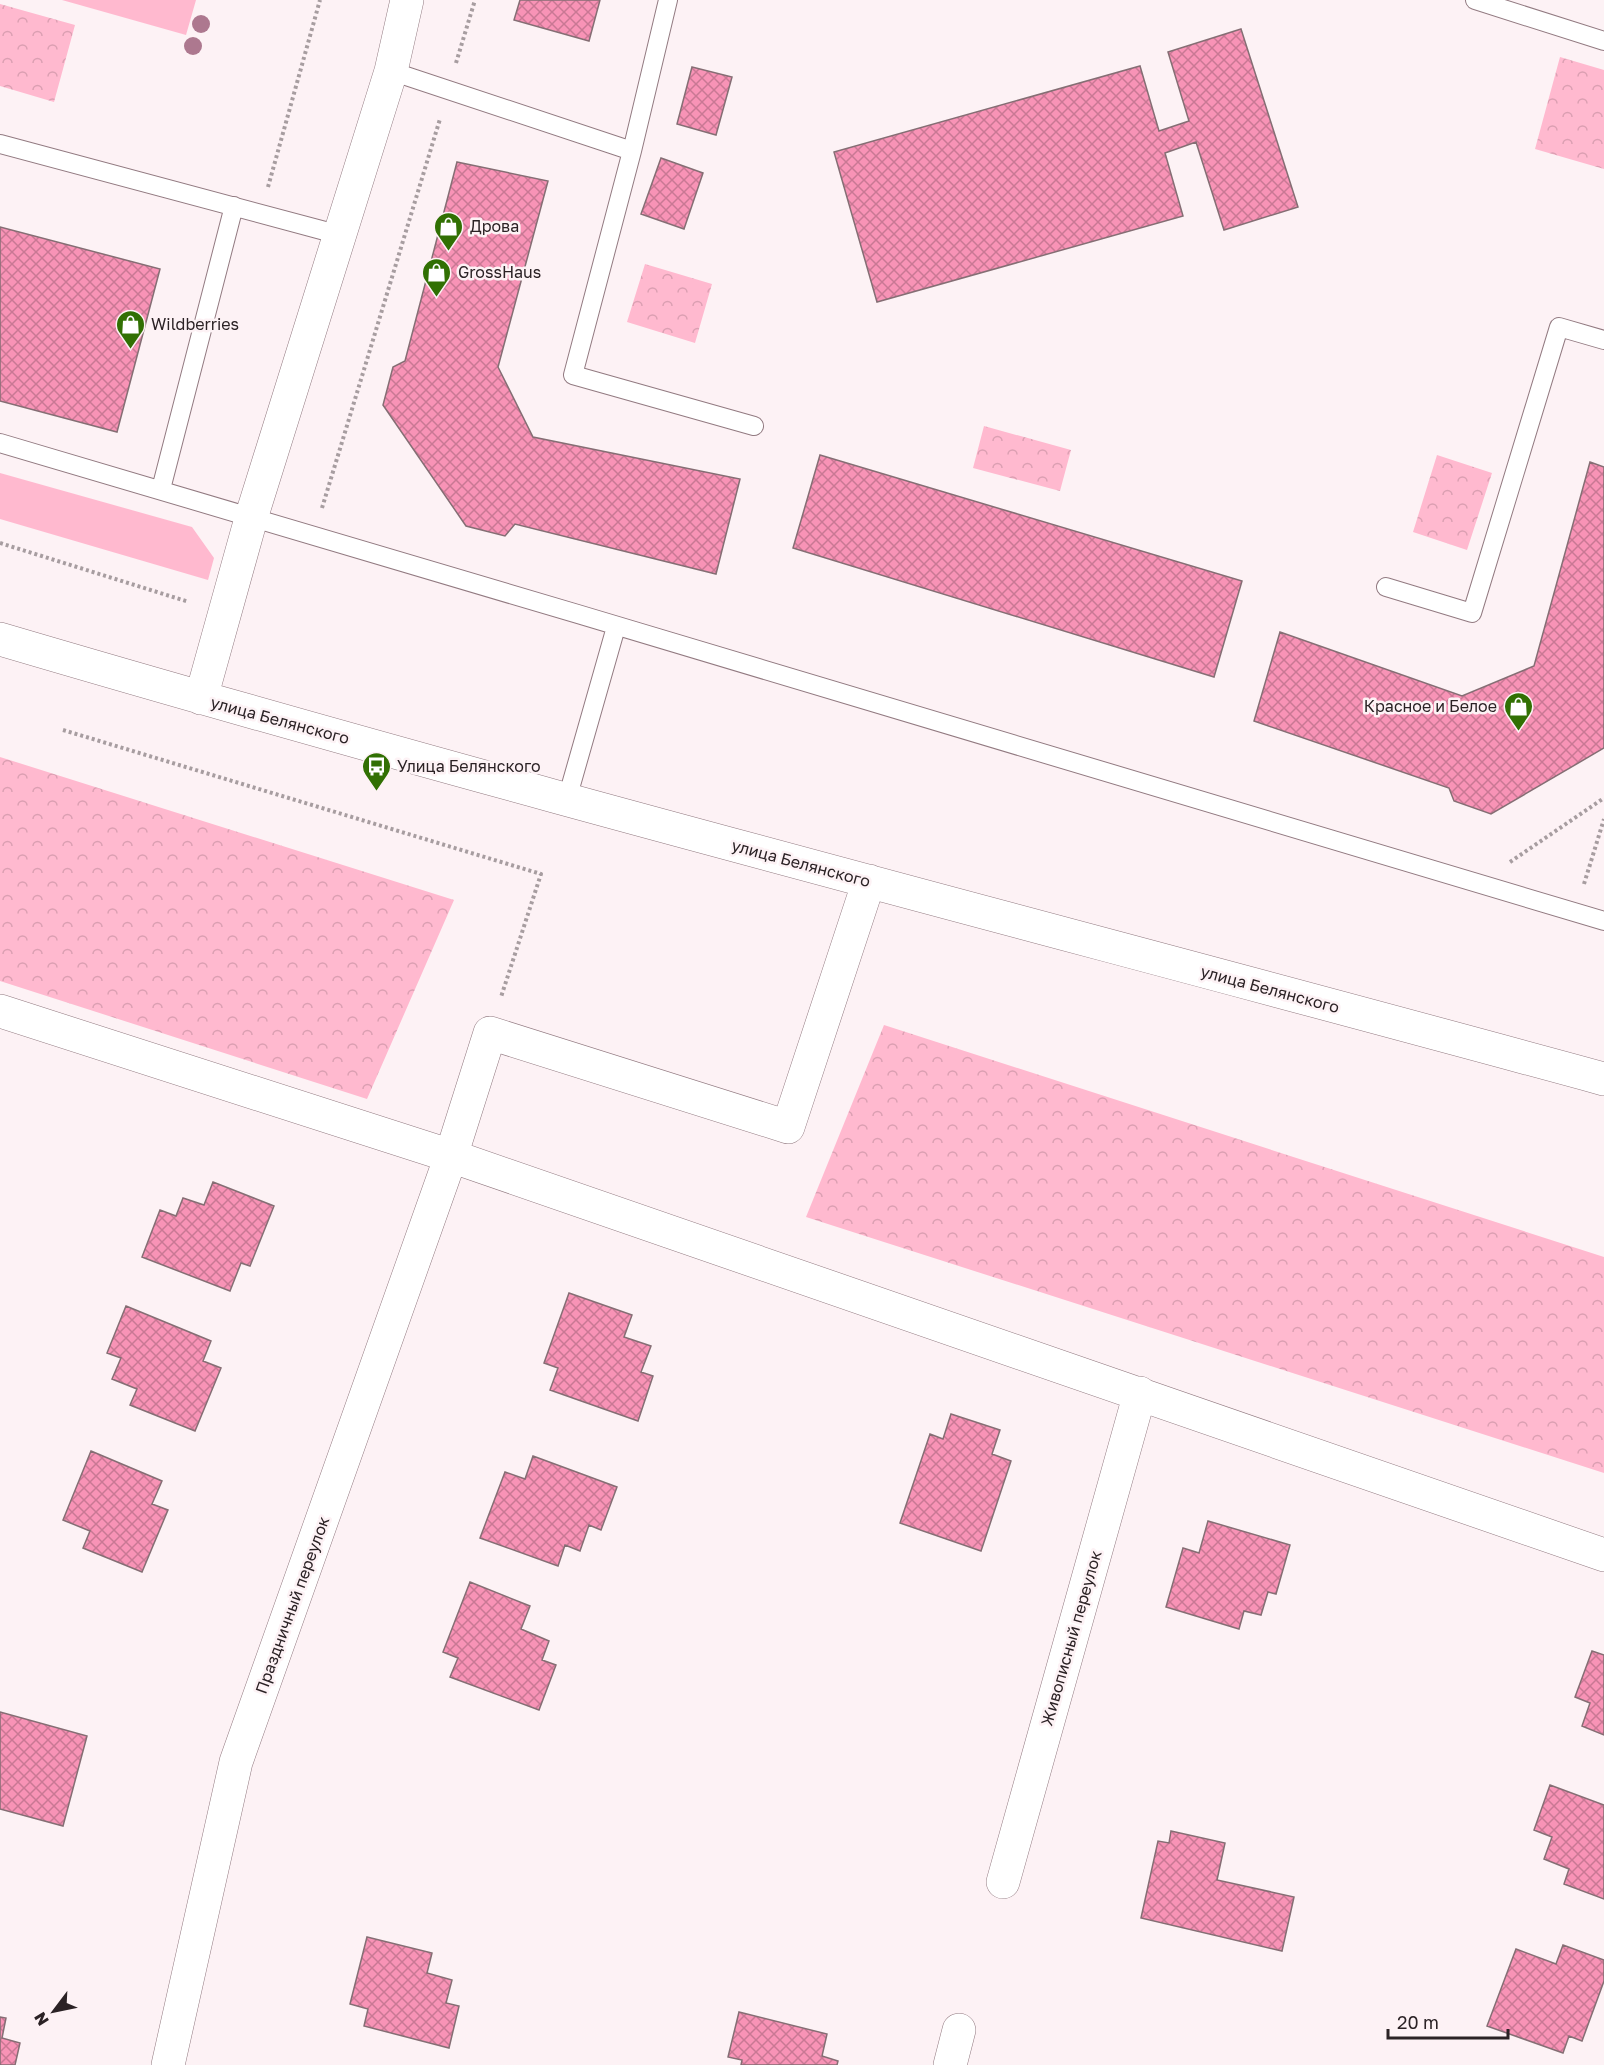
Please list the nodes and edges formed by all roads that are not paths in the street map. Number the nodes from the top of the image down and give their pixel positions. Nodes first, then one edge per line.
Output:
1 (407, 0) edge
2 (668, 0) edge
3 (1475, 0) edge
4 (1604, 41) edge
5 (391, 71) junction
6 (0, 144) edge
7 (632, 151) junction
8 (234, 206) junction
9 (340, 235) junction
10 (1604, 340) edge
11 (754, 426) dead end
12 (0, 443) edge
13 (161, 489) junction
14 (252, 515) junction
15 (1386, 587) dead end
16 (616, 627) junction
17 (0, 639) edge
18 (201, 698) junction
19 (567, 799) junction
20 (869, 881) junction
21 (1604, 921) edge
22 (0, 1011) edge
23 (1603, 1076) edge
24 (451, 1156) junction
25 (1140, 1393) junction
26 (1604, 1555) edge
27 (1003, 1882) dead end
28 (959, 2030) dead end
29 (168, 2065) edge
30 (950, 2065) edge

1 - 5 street
2 - 7 lane
3 - 4 lane
5 - 7 lane
5 - 9 street
6 - 8 lane
7 - 11 lane
8 - 9 lane
8 - 13 lane
9 - 14 street
10 - 15 lane
12 - 13 lane
13 - 14 lane
14 - 16 lane
14 - 18 street
16 - 19 lane
16 - 21 lane
17 - 18 street, улица Белянского
18 - 19 street, улица Белянского
19 - 20 street, улица Белянского
20 - 23 street, улица Белянского
20 - 24 street, Праздничный переулок
22 - 24 street
24 - 25 street
24 - 29 street, Праздничный переулок
25 - 26 street
25 - 27 street, Живописный переулок
28 - 30 street

